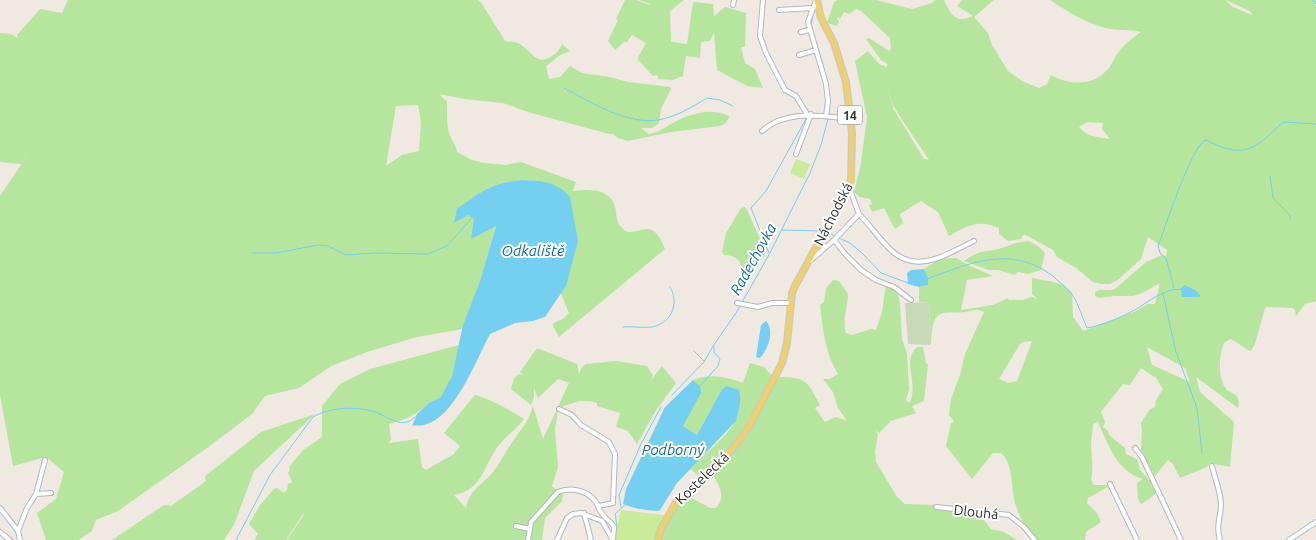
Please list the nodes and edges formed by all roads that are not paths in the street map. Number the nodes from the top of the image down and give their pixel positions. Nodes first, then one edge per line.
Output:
1 (734, 0) edge
2 (763, 0) edge
3 (817, 0) edge
4 (733, 6) dead end
5 (812, 8) junction
6 (779, 10) dead end
7 (809, 30) junction
8 (801, 32) dead end
9 (816, 50) junction
10 (799, 55) dead end
11 (809, 114) junction
12 (826, 116) junction
13 (850, 119) junction
14 (762, 130) dead end
15 (796, 154) dead end
16 (849, 187) junction
17 (859, 214) junction
18 (834, 240) junction
19 (974, 241) dead end
20 (808, 263) junction
21 (911, 300) dead end
22 (791, 303) junction
23 (740, 304) dead end
24 (780, 367) joint
25 (559, 409) dead end
26 (1134, 448) dead end
27 (45, 460) dead end
28 (1212, 466) dead end
29 (1110, 484) dead end
30 (51, 493) dead end
31 (36, 494) junction
32 (599, 506) junction
33 (0, 508) edge
34 (936, 508) dead end
35 (584, 513) junction
36 (1316, 522) edge
37 (516, 526) dead end
38 (530, 529) junction
39 (18, 531) junction
40 (0, 532) edge
41 (10, 540) edge
42 (20, 540) edge
43 (528, 540) edge
44 (557, 540) edge
45 (591, 540) edge
46 (613, 540) edge
47 (658, 540) edge
48 (1035, 540) edge
49 (1137, 540) edge
50 (1181, 540) edge
51 (1220, 540) edge
52 (1289, 540) edge

1 - 4 street
2 - 11 street
3 - 5 street
3 - 13 main road, Náchodská / 14
5 - 6 street
5 - 7 street
7 - 8 street
7 - 9 street
9 - 10 street
9 - 12 street
11 - 12 street
11 - 14 street
11 - 15 street
12 - 13 street
13 - 16 main road, Náchodská / 14
16 - 17 street
16 - 20 main road, Náchodská / 14
17 - 18 street
17 - 19 street
18 - 20 street
18 - 21 street
20 - 22 main road, Náchodská / 14
22 - 23 street
22 - 24 main road, Náchodská / 14
24 - 47 main road, Kostelecká / 14
25 - 32 street
26 - 50 street
27 - 31 street
28 - 51 street
29 - 49 street
30 - 31 street
31 - 39 street
32 - 38 street
32 - 46 street
33 - 39 street
34 - 48 street, Dlouhá
35 - 44 street
35 - 45 street
35 - 46 street
36 - 52 street
37 - 38 street
38 - 43 street
39 - 42 street
40 - 41 street

